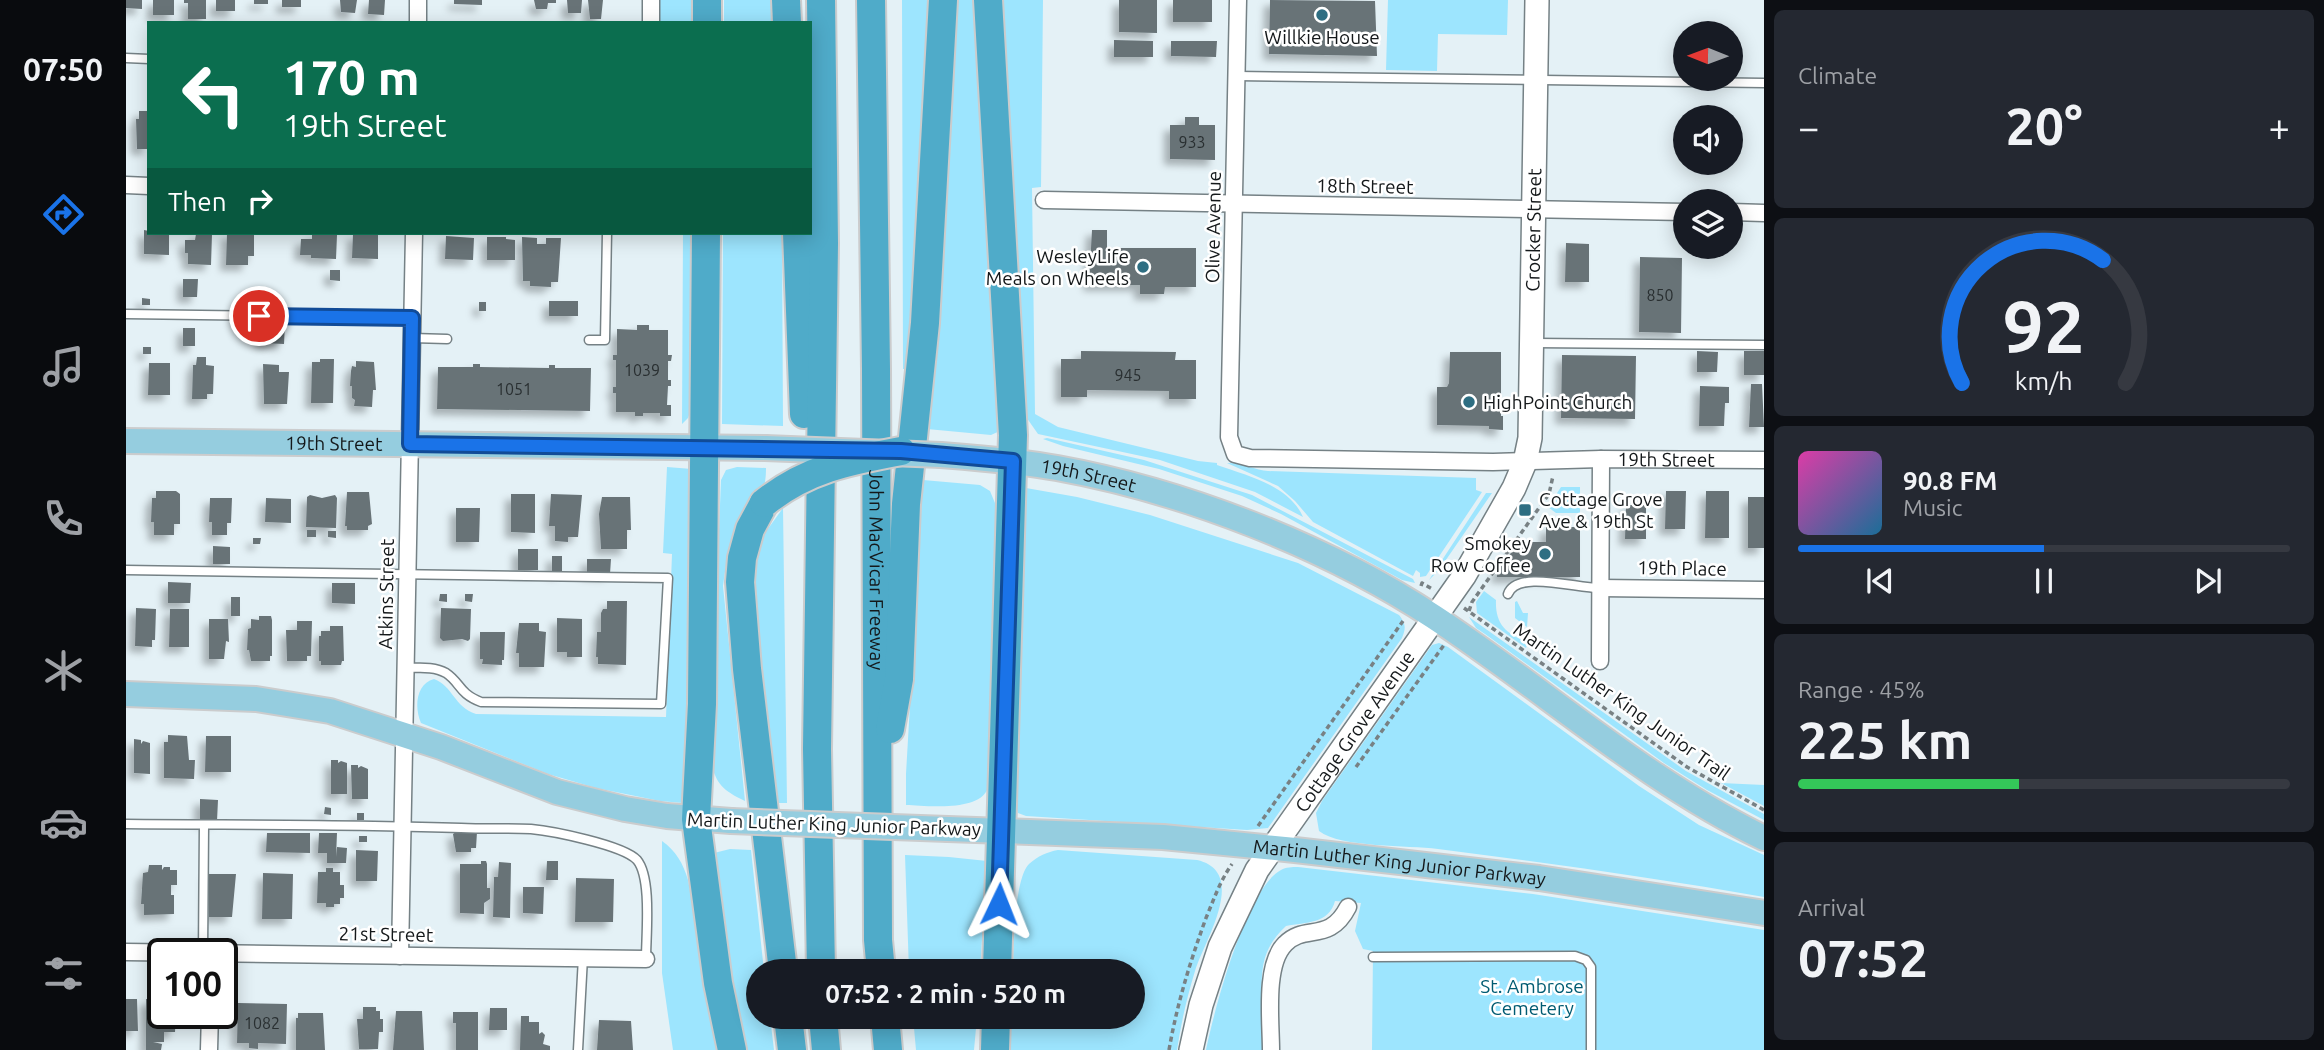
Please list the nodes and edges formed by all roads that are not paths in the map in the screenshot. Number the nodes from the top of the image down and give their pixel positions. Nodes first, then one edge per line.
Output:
1 (418, 0) edge
2 (651, 0) edge
3 (707, 0) edge
4 (786, 0) edge
5 (821, 0) edge
6 (871, 0) edge
7 (943, 0) edge
8 (988, 0) edge
9 (1238, 0) edge
10 (1537, 0) edge
11 (418, 21) edge
12 (651, 21) edge
13 (707, 21) edge
14 (787, 21) edge
15 (126, 58) edge
16 (147, 59) edge
17 (1237, 76) junction
18 (1536, 80) junction
19 (1764, 83) edge
20 (126, 185) edge
21 (147, 186) edge
22 (1044, 200) dead end
23 (1234, 204) junction
24 (1533, 210) junction
25 (1673, 212) edge
26 (1743, 212) edge
27 (1764, 213) edge
28 (414, 235) edge
29 (607, 235) edge
30 (706, 235) edge
31 (797, 235) edge
32 (126, 314) edge
33 (412, 318) junction
34 (412, 338) junction
35 (447, 339) dead end
36 (589, 340) dead end
37 (1531, 343) junction
38 (1764, 345) edge
39 (126, 441) edge
40 (410, 444) junction
41 (705, 447) junction
42 (901, 451) junction
43 (1235, 454) joint
44 (1601, 459) junction
45 (1764, 460) edge
46 (1013, 461) junction
47 (1525, 462) junction
48 (126, 570) edge
49 (408, 576) junction
50 (1600, 588) junction
51 (1764, 590) edge
52 (1508, 594) dead end
53 (1434, 617) junction
54 (1600, 661) dead end
55 (406, 668) junction
56 (126, 694) edge
57 (404, 733) junction
58 (817, 749) junction
59 (877, 797) junction
60 (696, 819) junction
61 (126, 824) edge
62 (204, 825) junction
63 (402, 826) junction
64 (1002, 831) junction
65 (1264, 838) junction
66 (1764, 838) edge
67 (1348, 907) dead end
68 (1764, 914) edge
69 (208, 938) edge
70 (126, 952) edge
71 (147, 952) edge
72 (238, 953) edge
73 (400, 956) junction
74 (583, 957) junction
75 (1373, 957) dead end
76 (646, 959) joint
77 (782, 959) edge
78 (821, 959) edge
79 (880, 959) edge
80 (997, 959) edge
81 (210, 1029) edge
82 (789, 1029) edge
83 (824, 1029) edge
84 (886, 1029) edge
85 (996, 1029) edge
86 (209, 1050) edge
87 (578, 1050) edge
88 (732, 1050) edge
89 (792, 1050) edge
90 (826, 1050) edge
91 (888, 1050) edge
92 (995, 1050) edge
93 (1191, 1050) edge
94 (1270, 1050) edge
95 (1591, 1050) edge

1 - 11 street
2 - 12 street
3 - 13 highway
4 - 14 highway
5 - 58 highway
6 - 59 highway, John MacVicar Freeway
7 - 59 highway
8 - 46 highway
9 - 17 street, Olive Avenue
10 - 18 street, Crocker Street
15 - 16 lane
17 - 18 lane
17 - 23 street, Olive Avenue
18 - 19 lane
18 - 24 street, Crocker Street
20 - 21 street
22 - 23 street, 18th Street
23 - 24 street, 18th Street
23 - 43 street, Olive Avenue
24 - 25 street, 18th Street
24 - 37 street, Crocker Street
26 - 27 street
28 - 33 street, Atkins Street
29 - 36 lane
30 - 41 highway
31 - 58 highway
32 - 33 lane
33 - 34 street, Atkins Street
34 - 35 lane
34 - 40 street, Atkins Street
37 - 38 lane
37 - 47 street, Crocker Street
39 - 40 main road, 19th Street
40 - 41 main road, 19th Street
40 - 49 street, Atkins Street
41 - 42 main road, 19th Street, bridge
41 - 60 highway
42 - 46 main road, 19th Street, bridge
42 - 77 highway, bridge
43 - 47 street, 19th Street
44 - 45 street, 19th Street
44 - 47 street, 19th Street
44 - 50 street
46 - 53 main road, 19th Street
46 - 64 highway
47 - 53 street, Cottage Grove Avenue
48 - 49 lane
49 - 55 street, Atkins Street
49 - 55 lane
50 - 51 street, 19th Place
50 - 52 lane
50 - 54 street
53 - 65 street, Cottage Grove Avenue
53 - 66 main road
55 - 57 street, Atkins Street
56 - 57 main road, Martin Luther King Junior Parkway
57 - 60 main road, Martin Luther King Junior Parkway
57 - 63 street, Atkins Street
58 - 78 highway
59 - 79 highway, John MacVicar Freeway
60 - 64 main road, Martin Luther King Junior Parkway, bridge
60 - 88 highway
61 - 62 lane
62 - 63 lane
62 - 69 lane
63 - 73 street, Atkins Street
63 - 76 lane
64 - 65 main road, Martin Luther King Junior Parkway
64 - 80 highway
65 - 68 main road, Martin Luther King Junior Parkway
65 - 93 street, Cottage Grove Avenue
67 - 94 street
70 - 71 street, 21st Street
72 - 73 street, 21st Street
73 - 74 street, 21st Street
74 - 76 street, 21st Street
74 - 87 lane
75 - 95 lane
81 - 86 street
82 - 89 highway
83 - 90 highway
84 - 91 highway
85 - 92 highway

